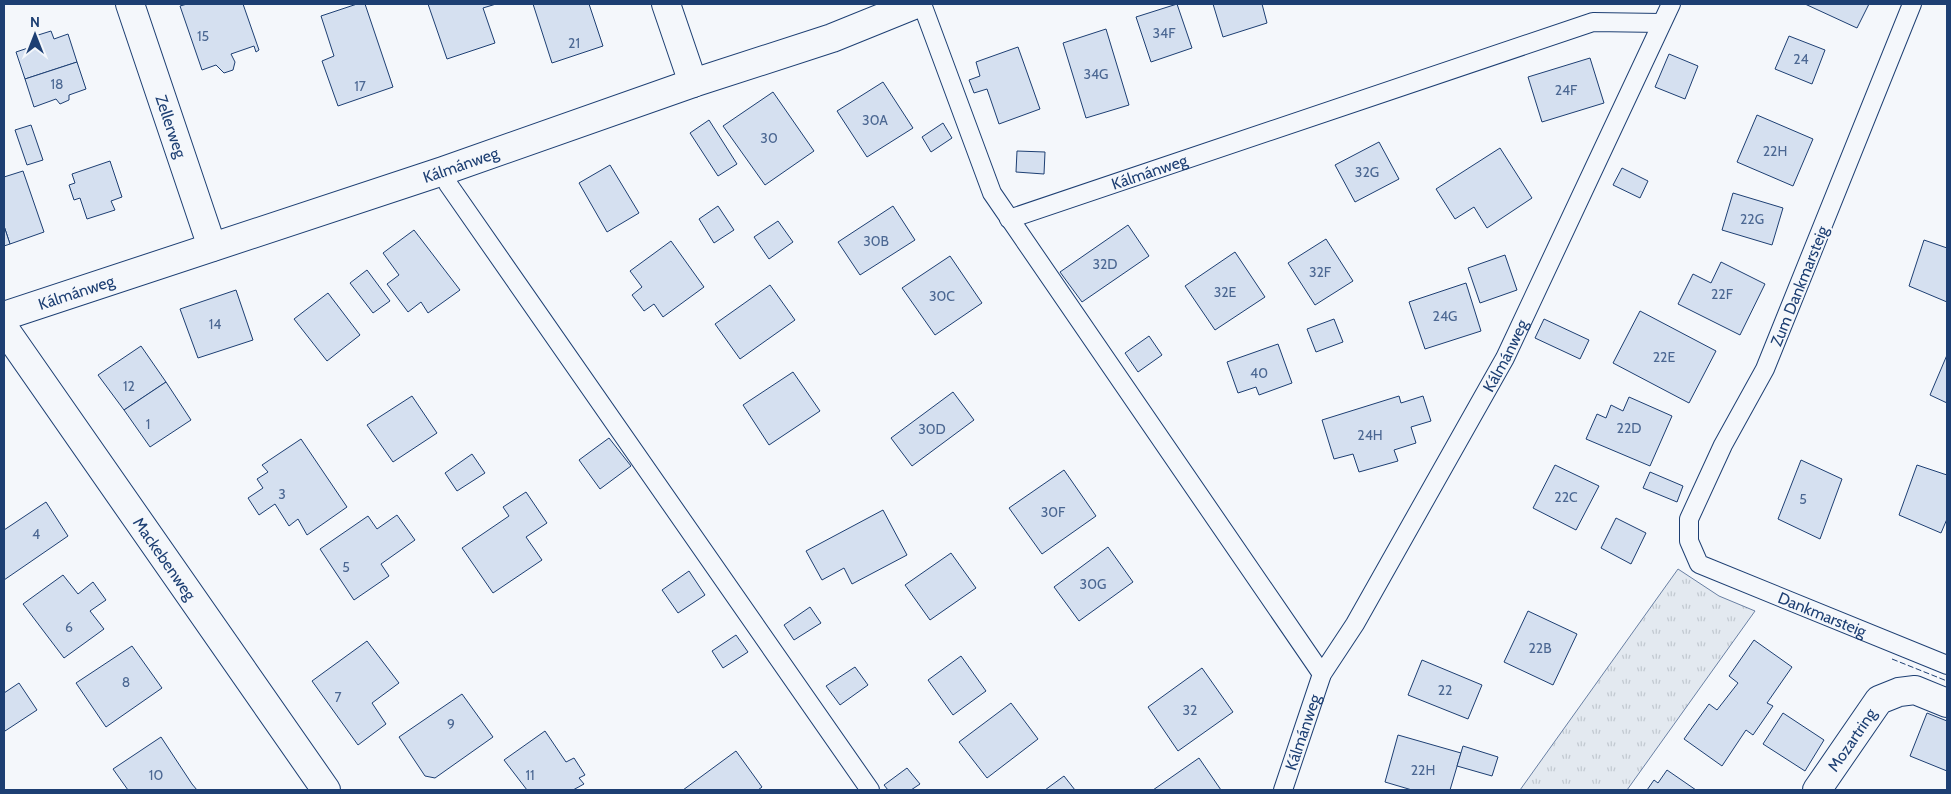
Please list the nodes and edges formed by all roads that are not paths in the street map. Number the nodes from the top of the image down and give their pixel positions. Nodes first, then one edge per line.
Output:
1 (130, 4) edge
2 (666, 4) edge
3 (916, 4) edge
4 (922, 4) edge
5 (1671, 4) edge
6 (1912, 4) edge
7 (1661, 23) junction
8 (693, 83) junction
9 (443, 171) junction
10 (1008, 220) junction
11 (212, 247) junction
12 (4, 316) edge
13 (4, 328) edge
14 (1699, 564) joint
15 (1947, 665) edge
16 (1322, 674) junction
17 (1947, 703) edge
18 (326, 790) edge
19 (870, 790) edge
20 (1283, 790) edge
21 (1817, 790) edge

1 - 11 street, Zellerweg
2 - 8 street
3 - 8 street, Kálmánweg
4 - 10 lane, Kálmánweg
5 - 7 lane, Kálmánweg
6 - 14 lane, Zum Dankmarsteig
7 - 10 lane, Kálmánweg
7 - 16 lane, Kálmánweg
8 - 9 street, Kálmánweg
9 - 11 street, Kálmánweg
9 - 19 lane
10 - 16 lane, Kálmánweg
11 - 12 street, Kálmánweg
13 - 18 street, Mackebenweg
14 - 15 lane, Dankmarsteig
16 - 20 lane, Kálmánweg
17 - 21 street, Mozartring

